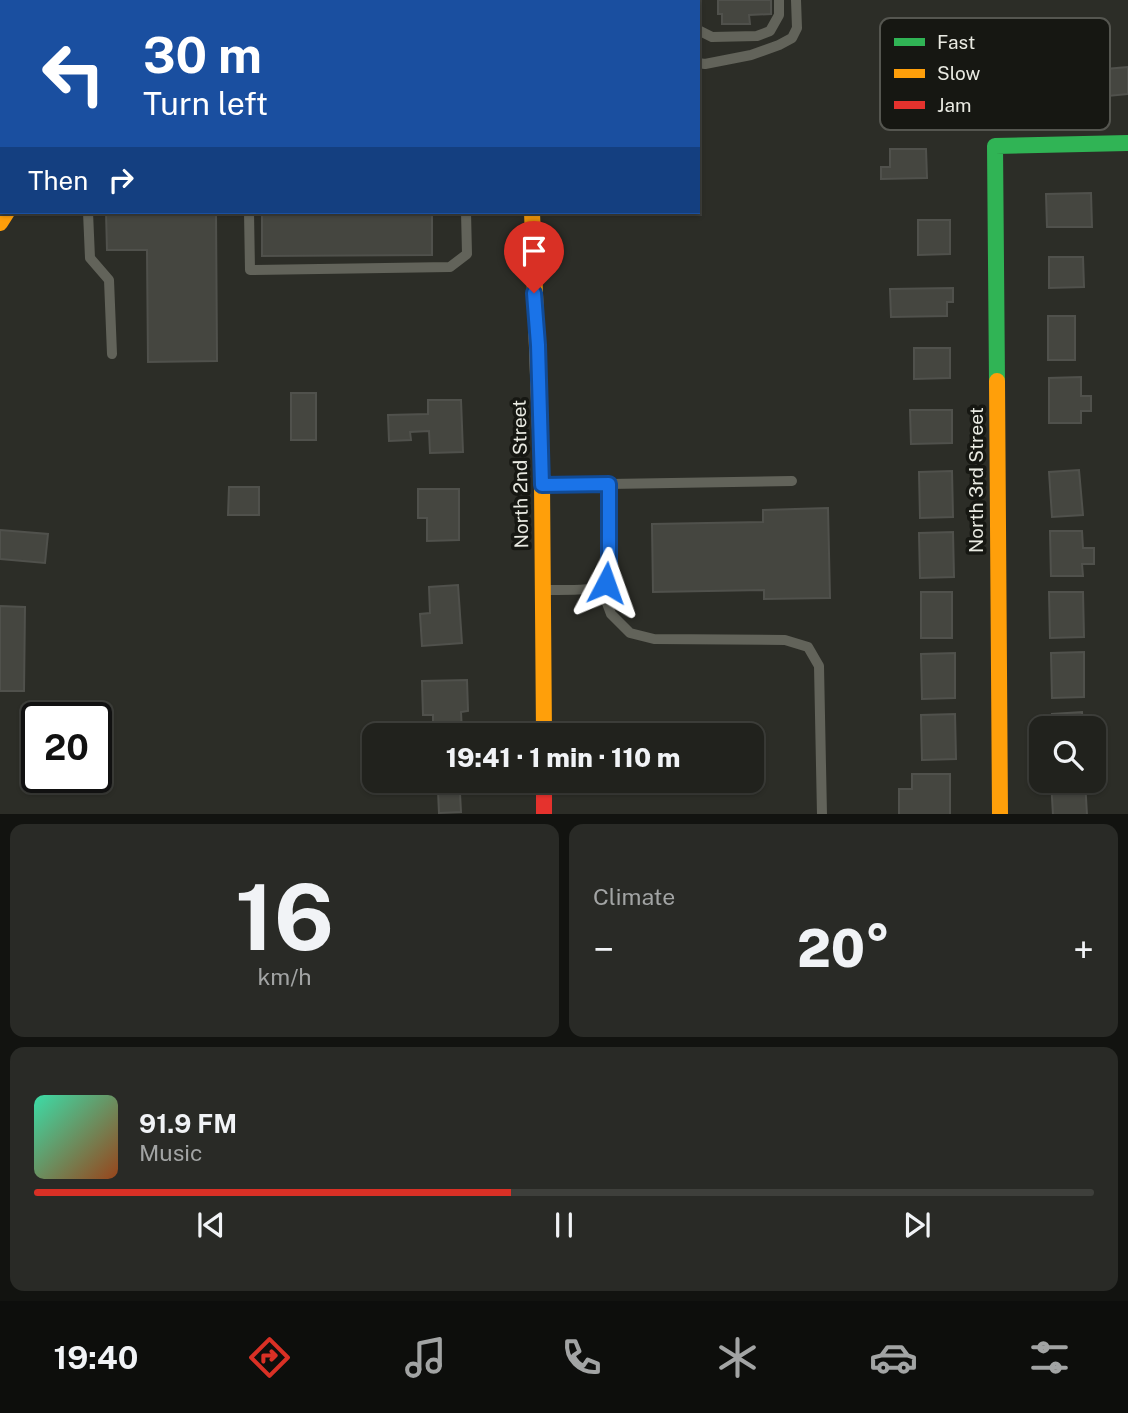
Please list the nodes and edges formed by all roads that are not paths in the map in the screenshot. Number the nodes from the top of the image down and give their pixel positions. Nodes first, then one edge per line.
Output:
1 (779, 0) edge
2 (796, 0) edge
3 (700, 31) edge
4 (700, 64) edge
5 (1128, 143) edge
6 (88, 214) edge
7 (249, 214) edge
8 (466, 214) edge
9 (532, 214) edge
10 (112, 354) dead end
11 (792, 481) dead end
12 (609, 484) junction
13 (542, 485) junction
14 (601, 587) junction
15 (543, 590) junction
16 (544, 723) edge
17 (544, 793) edge
18 (544, 814) edge
19 (822, 814) edge
20 (1000, 814) edge

1 - 3 lane
2 - 4 lane
5 - 20 main road, North 3rd Street
6 - 10 lane
7 - 8 lane
9 - 13 main road, North 2nd Street
11 - 12 lane
12 - 13 lane
12 - 14 lane
13 - 15 main road, North 2nd Street
14 - 15 lane
14 - 19 lane
15 - 16 main road, North 2nd Street
17 - 18 main road

